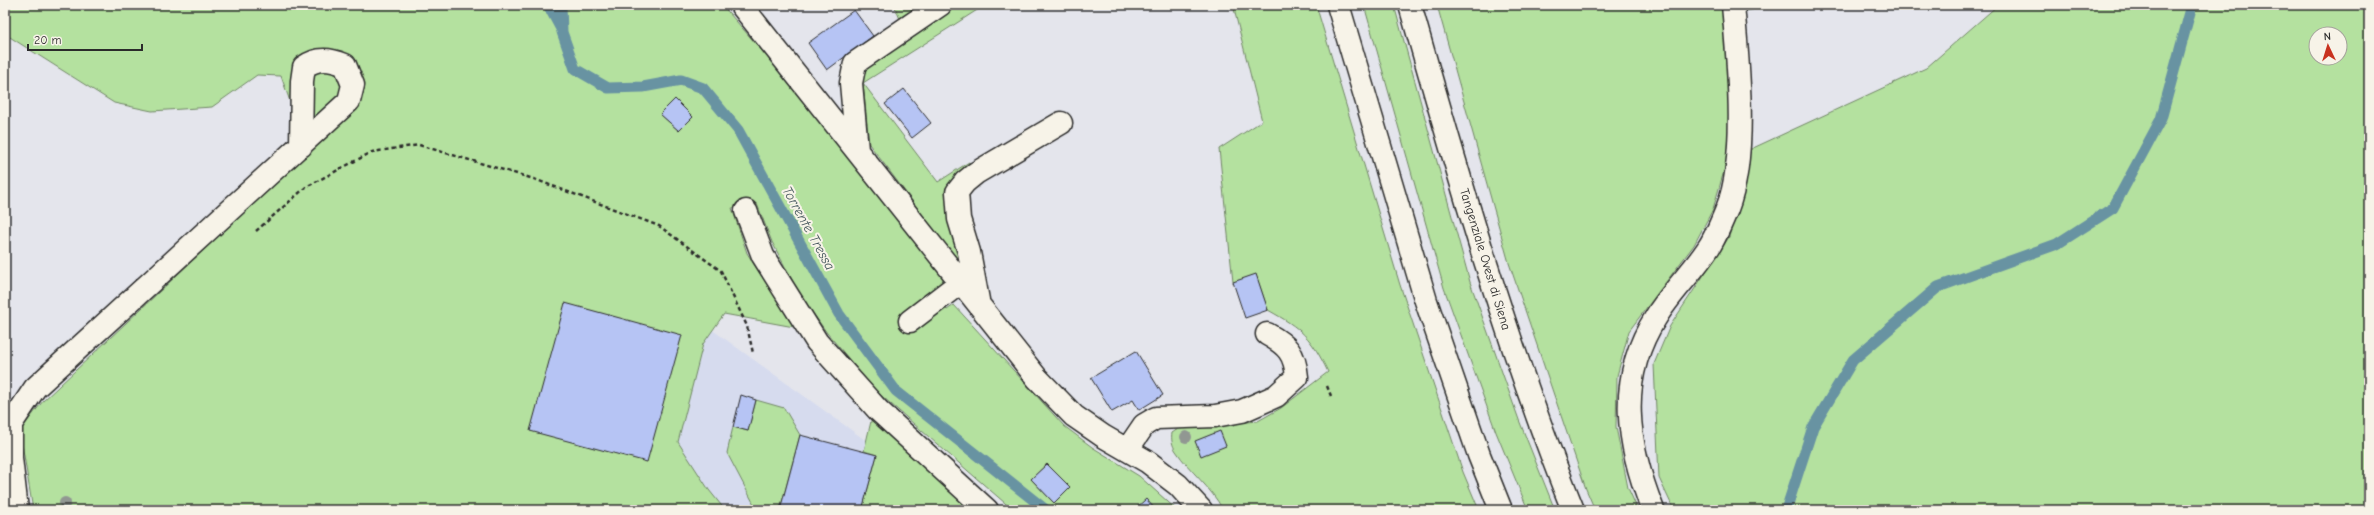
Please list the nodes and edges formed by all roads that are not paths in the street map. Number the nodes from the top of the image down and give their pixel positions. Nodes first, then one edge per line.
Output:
1 (741, 5) edge
2 (940, 5) edge
3 (1338, 5) edge
4 (1410, 5) edge
5 (1733, 5) edge
6 (1061, 123) dead end
7 (301, 146) dead end
8 (857, 150) junction
9 (746, 211) dead end
10 (962, 282) junction
11 (978, 303) junction
12 (910, 321) dead end
13 (1267, 334) dead end
14 (1127, 450) junction
15 (17, 510) edge
16 (987, 510) edge
17 (1201, 510) edge
18 (1501, 510) edge
19 (1573, 510) edge
20 (1653, 510) edge

1 - 8 main road
2 - 8 main road
3 - 18 main road
4 - 19 main road, Tangenziale Ovest di Siena
5 - 20 main road
6 - 11 main road
7 - 15 main road
8 - 10 main road
9 - 16 main road
10 - 11 main road
10 - 12 main road
11 - 14 main road
13 - 14 main road
14 - 17 main road

